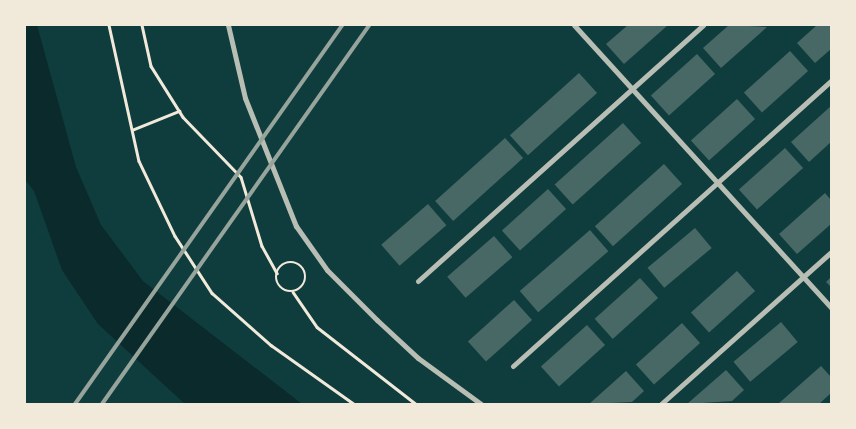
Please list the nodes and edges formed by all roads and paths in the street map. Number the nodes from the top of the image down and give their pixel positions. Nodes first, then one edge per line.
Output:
1 (109, 25) edge
2 (142, 25) edge
3 (228, 25) edge
4 (574, 25) edge
5 (703, 25) edge
6 (831, 81) edge
7 (632, 89) junction
8 (180, 111) junction
9 (132, 130) junction
10 (718, 183) junction
11 (831, 252) edge
12 (277, 273) junction
13 (803, 277) junction
14 (418, 281) dead end
15 (293, 292) junction
16 (831, 307) edge
17 (513, 366) dead end
18 (354, 404) edge
19 (416, 404) edge
20 (481, 404) edge
21 (661, 404) edge

1 - 9 path
2 - 8 path
3 - 20 street
4 - 7 street
5 - 7 street
6 - 10 street
7 - 10 street
7 - 14 street
8 - 9 path
8 - 12 path
9 - 18 path
10 - 13 street
10 - 17 street
11 - 13 street
12 - 15 path
12 - 15 path
13 - 16 street
13 - 21 street
15 - 19 path

